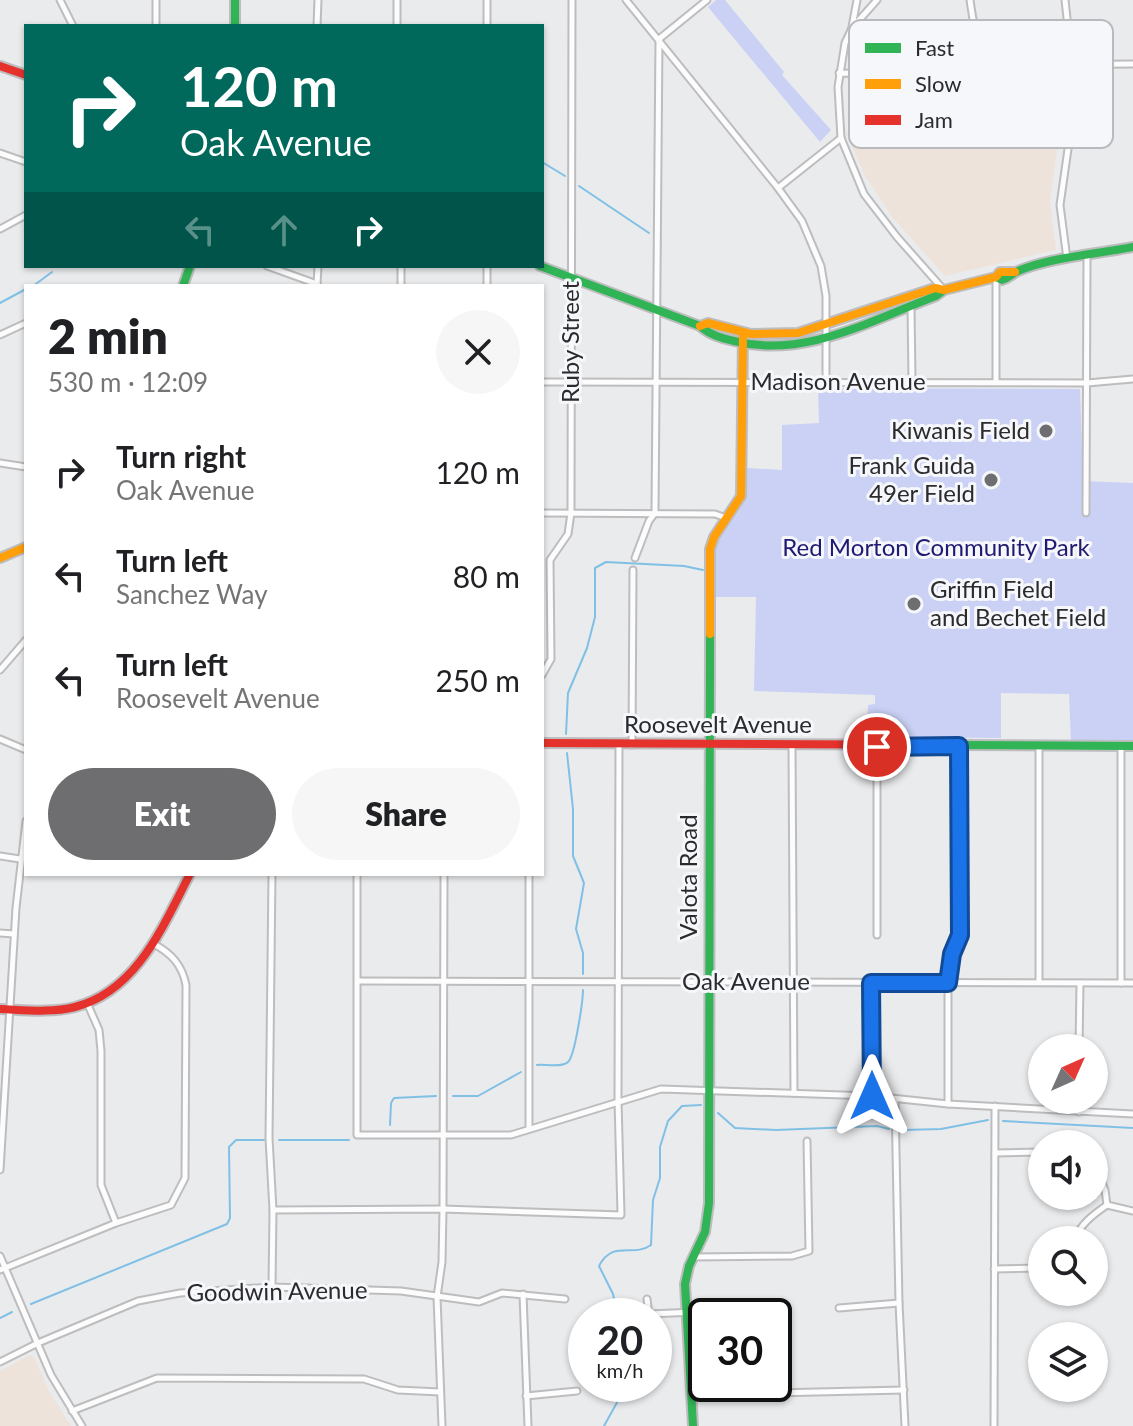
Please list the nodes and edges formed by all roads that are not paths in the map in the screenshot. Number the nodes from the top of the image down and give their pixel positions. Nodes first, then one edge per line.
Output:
1 (60, 0) edge
2 (156, 0) edge
3 (235, 0) edge
4 (318, 0) edge
5 (397, 0) edge
6 (487, 0) edge
7 (572, 0) edge
8 (626, 0) edge
9 (707, 0) edge
10 (857, 0) edge
11 (877, 0) edge
12 (970, 0) edge
13 (1065, 0) edge
14 (853, 20) edge
15 (859, 20) edge
16 (974, 20) edge
17 (1067, 20) edge
18 (72, 24) edge
19 (156, 24) edge
20 (235, 24) edge
21 (317, 24) edge
22 (397, 24) edge
23 (487, 24) edge
24 (849, 34) edge
25 (659, 39) junction
26 (0, 66) edge
27 (839, 73) junction
28 (24, 74) edge
29 (849, 75) edge
30 (841, 138) junction
31 (1068, 148) edge
32 (0, 153) edge
33 (24, 161) edge
34 (778, 188) junction
35 (24, 216) edge
36 (0, 229) edge
37 (1133, 247) edge
38 (1087, 255) junction
39 (1067, 259) junction
40 (544, 267) edge
41 (272, 268) edge
42 (571, 277) junction
43 (996, 277) junction
44 (314, 284) edge
45 (944, 290) junction
46 (911, 304) junction
47 (656, 309) junction
48 (24, 324) edge
49 (826, 325) junction
50 (700, 326) junction
51 (743, 333) junction
52 (0, 335) edge
53 (826, 338) junction
54 (741, 344) junction
55 (1133, 379) edge
56 (656, 381) junction
57 (544, 382) edge
58 (741, 382) junction
59 (826, 382) junction
60 (912, 382) junction
61 (996, 382) junction
62 (571, 383) junction
63 (1087, 383) junction
64 (0, 463) edge
65 (24, 467) edge
66 (544, 513) edge
67 (571, 513) junction
68 (655, 513) junction
69 (1086, 513) dead end
70 (726, 518) junction
71 (24, 548) edge
72 (0, 558) edge
73 (635, 558) dead end
74 (633, 570) dead end
75 (24, 642) edge
76 (0, 670) edge
77 (544, 671) edge
78 (0, 739) edge
79 (544, 743) edge
80 (619, 745) junction
81 (632, 745) junction
82 (709, 745) junction
83 (792, 745) junction
84 (959, 746) junction
85 (1121, 746) junction
86 (1133, 746) edge
87 (877, 747) junction
88 (1039, 747) junction
89 (24, 749) edge
90 (24, 834) edge
91 (0, 856) edge
92 (20, 859) junction
93 (189, 876) edge
94 (272, 876) edge
95 (357, 876) edge
96 (444, 876) edge
97 (529, 876) edge
98 (0, 933) edge
99 (14, 934) junction
100 (877, 935) dead end
101 (154, 944) junction
102 (444, 980) junction
103 (358, 981) junction
104 (529, 981) junction
105 (708, 981) junction
106 (618, 982) junction
107 (793, 982) junction
108 (1039, 982) junction
109 (871, 983) junction
110 (948, 983) junction
111 (1080, 983) junction
112 (1121, 983) junction
113 (1133, 983) edge
114 (88, 1005) junction
115 (0, 1009) edge
116 (10, 1010) junction
117 (1079, 1034) edge
118 (709, 1091) junction
119 (794, 1093) junction
120 (872, 1096) junction
121 (618, 1100) junction
122 (895, 1100) junction
123 (948, 1104) junction
124 (995, 1106) junction
125 (1028, 1108) edge
126 (1108, 1113) edge
127 (1133, 1114) edge
128 (529, 1128) junction
129 (444, 1135) junction
130 (807, 1141) dead end
131 (1028, 1152) edge
132 (995, 1153) junction
133 (0, 1170) edge
134 (1108, 1205) edge
135 (443, 1209) junction
136 (273, 1210) junction
137 (1100, 1210) edge
138 (1133, 1211) edge
139 (116, 1223) junction
140 (1083, 1226) edge
141 (0, 1256) edge
142 (692, 1257) junction
143 (1028, 1268) edge
144 (3, 1269) edge
145 (994, 1269) junction
146 (272, 1287) junction
147 (523, 1294) junction
148 (437, 1297) junction
149 (565, 1299) dead end
150 (899, 1303) junction
151 (839, 1308) dead end
152 (686, 1311) junction
153 (672, 1313) edge
154 (38, 1343) junction
155 (688, 1345) edge
156 (0, 1362) edge
157 (904, 1390) junction
158 (440, 1392) junction
159 (568, 1392) edge
160 (792, 1393) edge
161 (526, 1396) junction
162 (691, 1402) edge
163 (72, 1411) junction
164 (82, 1426) edge
165 (442, 1426) edge
166 (528, 1426) edge
167 (693, 1426) edge
168 (905, 1426) edge
169 (994, 1426) edge

1 - 18 street
2 - 19 street
3 - 20 street
4 - 21 street
5 - 22 street
6 - 23 street
7 - 42 street, Ruby Street
8 - 25 street
9 - 25 street
10 - 14 street
11 - 15 street
12 - 16 street
13 - 17 street
24 - 27 street
25 - 34 street
25 - 47 street
26 - 28 street
27 - 29 street
27 - 30 street
30 - 34 street
30 - 45 street
31 - 39 street
32 - 33 street
34 - 49 street
35 - 36 street
37 - 38 street
38 - 39 street
38 - 63 street
39 - 43 street
40 - 42 street
41 - 44 street
42 - 47 street
42 - 62 street, Ruby Street
43 - 45 street
43 - 61 street
45 - 46 street
45 - 49 street
46 - 53 street
46 - 60 street
47 - 50 street
47 - 56 street
48 - 52 street
49 - 51 street
49 - 53 street
50 - 51 street
50 - 54 street
51 - 54 street, Valota Road
53 - 54 street
53 - 59 street
54 - 58 street, Valota Road
55 - 63 street, Madison Avenue
56 - 58 street, Madison Avenue
56 - 62 street, Madison Avenue
56 - 68 street
57 - 62 street, Madison Avenue
58 - 59 street, Madison Avenue
58 - 70 street, Valota Road
59 - 60 street, Madison Avenue
60 - 61 street, Madison Avenue
61 - 63 street, Madison Avenue
62 - 67 street, Ruby Street
63 - 69 street
64 - 65 street
66 - 67 street
67 - 68 street
67 - 77 street, Ruby Street
68 - 70 street
68 - 73 street
70 - 82 street, Valota Road
71 - 72 street
74 - 81 street
75 - 76 street
78 - 89 street
79 - 80 street, Roosevelt Avenue
80 - 81 street, Roosevelt Avenue
80 - 106 street
81 - 82 street, Roosevelt Avenue
82 - 83 street, Roosevelt Avenue
82 - 105 street, Valota Road
83 - 87 street, Roosevelt Avenue
83 - 107 street
84 - 87 street, Roosevelt Avenue
84 - 88 street, Roosevelt Avenue
84 - 110 street
85 - 86 street, Roosevelt Avenue
85 - 88 street, Roosevelt Avenue
85 - 112 street
87 - 100 street
88 - 108 street
90 - 92 street
91 - 92 street
92 - 99 street
93 - 101 street
94 - 136 street
95 - 103 street
96 - 102 street
97 - 104 street
98 - 99 street
99 - 116 street
101 - 114 street
101 - 139 street
102 - 103 street, Oak Avenue
102 - 104 street, Oak Avenue
102 - 129 street
103 - 129 street
104 - 106 street, Oak Avenue
104 - 128 street
105 - 106 street, Oak Avenue
105 - 107 street, Oak Avenue
105 - 118 street, Valota Road
106 - 121 street
107 - 109 street, Oak Avenue
107 - 119 street
108 - 110 street, Oak Avenue
108 - 111 street, Oak Avenue
109 - 110 street, Oak Avenue
109 - 120 street
110 - 123 street
111 - 112 street, Oak Avenue
111 - 117 street
112 - 113 street, Oak Avenue
114 - 116 street
114 - 139 street
115 - 116 street
116 - 133 street
118 - 119 street
118 - 121 street
118 - 142 street, Valota Road
119 - 120 street
120 - 122 street
121 - 128 street
121 - 135 street
122 - 123 street
122 - 150 street
123 - 124 street
124 - 125 street
124 - 132 street
126 - 127 street
128 - 129 street
129 - 135 street
130 - 142 street
131 - 132 street
132 - 145 street
134 - 138 street
135 - 136 street
135 - 148 street
136 - 146 street
137 - 140 street
139 - 144 street
141 - 144 street
142 - 152 street, Valota Road
143 - 145 street
144 - 154 street
145 - 169 street
146 - 148 street, Goodwin Avenue
146 - 154 street, Goodwin Avenue
147 - 148 street, Goodwin Avenue
147 - 149 street, Goodwin Avenue
147 - 161 street
148 - 158 street
150 - 151 street
150 - 157 street
152 - 153 street
152 - 155 street, Valota Road
154 - 156 street, Goodwin Avenue
154 - 163 street
157 - 160 street
157 - 168 street
158 - 163 street
158 - 165 street
159 - 161 street
161 - 166 street
162 - 167 street, Valota Road
163 - 164 street

